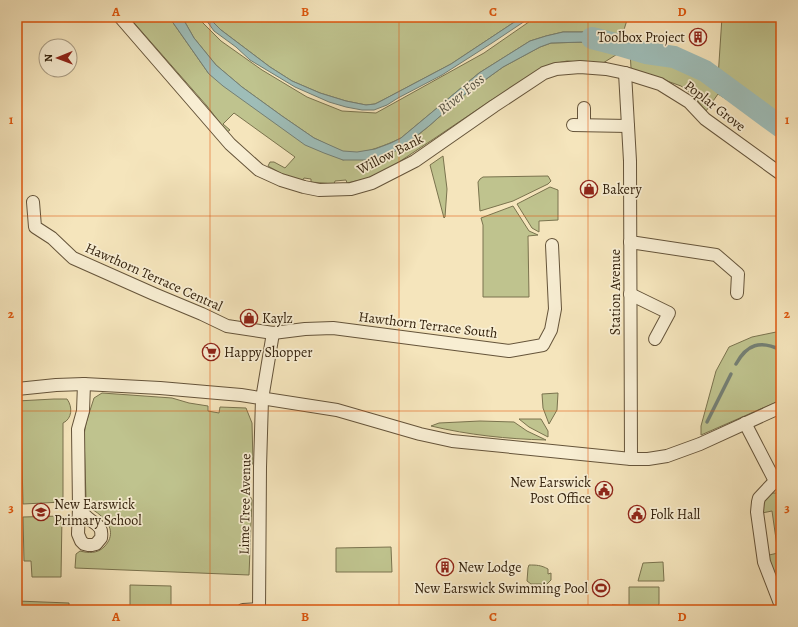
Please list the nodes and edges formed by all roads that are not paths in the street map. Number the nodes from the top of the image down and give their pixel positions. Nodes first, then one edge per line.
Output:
1 (120, 17) edge
2 (625, 73) junction
3 (584, 108) dead end
4 (628, 126) junction
5 (781, 174) edge
6 (33, 202) dead end
7 (630, 242) junction
8 (552, 245) dead end
9 (737, 293) dead end
10 (630, 294) junction
11 (273, 333) junction
12 (655, 340) dead end
13 (84, 384) junction
14 (17, 388) edge
15 (262, 399) junction
16 (781, 407) edge
17 (745, 423) junction
18 (631, 459) junction
19 (778, 483) edge
20 (79, 508) dead end
21 (781, 606) edge
22 (243, 610) edge
23 (259, 610) edge

1 - 2 street, Willow Bank
2 - 4 street, Station Avenue
2 - 5 street, Poplar Grove
3 - 4 street
4 - 7 street, Station Avenue
6 - 11 street, Hawthorn Terrace Central
7 - 9 street
7 - 10 street, Station Avenue
8 - 11 street, Hawthorn Terrace South
10 - 12 street
10 - 18 street, Station Avenue
11 - 15 street
13 - 14 street
13 - 15 street
13 - 20 street
15 - 18 street
15 - 23 street, Lime Tree Avenue
16 - 17 street
17 - 18 street
17 - 19 street
19 - 21 street
22 - 23 street

